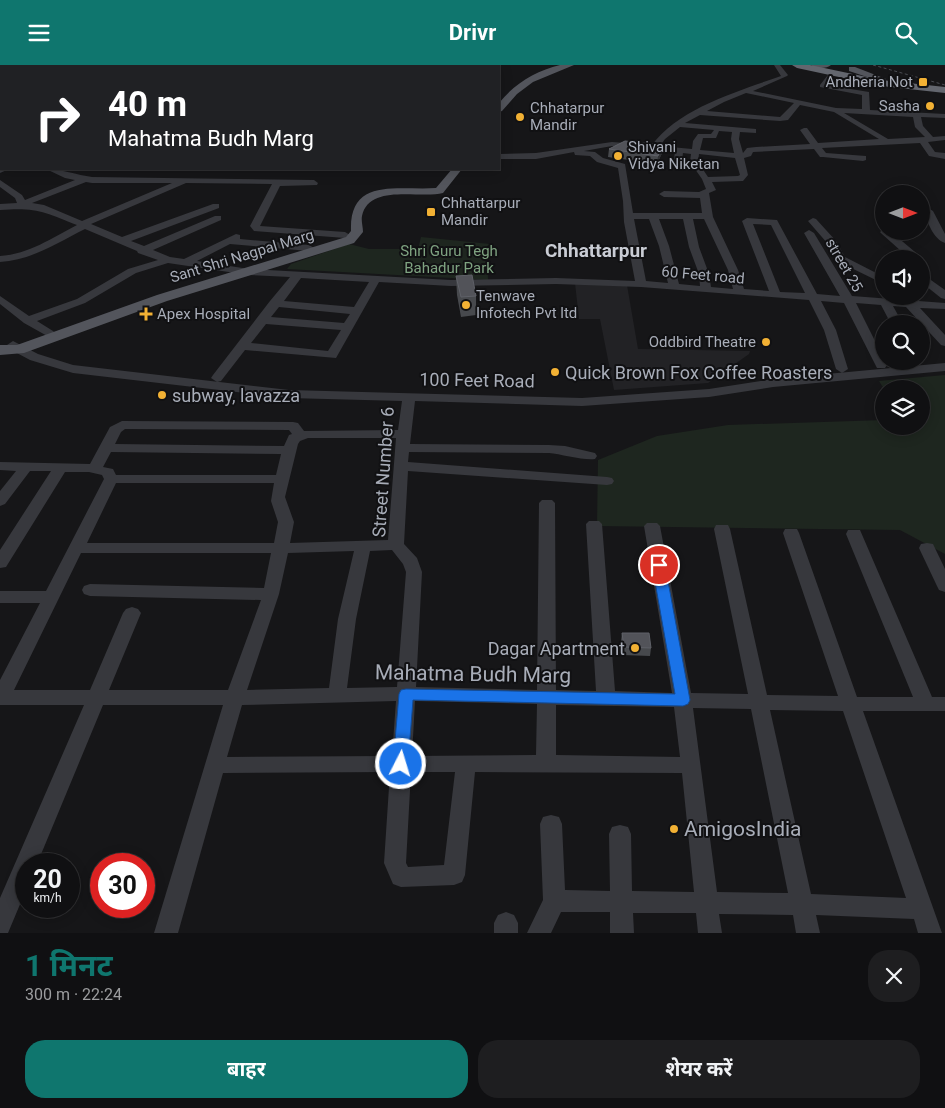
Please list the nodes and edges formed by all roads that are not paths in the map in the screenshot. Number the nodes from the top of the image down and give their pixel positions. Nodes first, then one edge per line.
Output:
1 (561, 65) edge
2 (570, 65) edge
3 (777, 65) edge
4 (797, 65) edge
5 (809, 65) edge
6 (815, 65) edge
7 (842, 70) edge
8 (945, 89) edge
9 (745, 91) junction
10 (834, 102) junction
11 (500, 104) edge
12 (797, 104) junction
13 (500, 105) edge
14 (701, 113) junction
15 (866, 113) junction
16 (917, 115) junction
17 (945, 116) edge
18 (757, 117) junction
19 (678, 125) junction
20 (719, 129) junction
21 (736, 130) junction
22 (804, 130) dead end
23 (752, 131) junction
24 (945, 138) edge
25 (932, 140) junction
26 (886, 141) junction
27 (923, 141) junction
28 (856, 145) junction
29 (817, 147) junction
30 (654, 148) junction
31 (750, 149) junction
32 (679, 150) junction
33 (564, 151) junction
34 (695, 151) junction
35 (500, 156) edge
36 (738, 156) junction
37 (945, 156) edge
38 (677, 166) dead end
39 (53, 170) edge
40 (447, 170) edge
41 (456, 170) edge
42 (704, 177) dead end
43 (84, 179) junction
44 (188, 180) junction
45 (0, 183) edge
46 (277, 183) junction
47 (314, 183) dead end
48 (664, 194) dead end
49 (705, 195) junction
50 (22, 204) junction
51 (216, 206) dead end
52 (0, 207) edge
53 (653, 215) junction
54 (687, 215) junction
55 (629, 216) junction
56 (930, 216) edge
57 (709, 217) junction
58 (218, 218) dead end
59 (813, 221) dead end
60 (84, 225) junction
61 (255, 227) junction
62 (809, 233) dead end
63 (345, 235) junction
64 (894, 240) edge
65 (945, 240) edge
66 (122, 241) junction
67 (228, 241) junction
68 (309, 248) junction
69 (906, 250) edge
70 (142, 251) junction
71 (0, 259) edge
72 (168, 260) junction
73 (185, 263) junction
74 (243, 271) junction
75 (298, 275) junction
76 (875, 276) edge
77 (375, 280) junction
78 (930, 283) edge
79 (641, 284) junction
80 (674, 287) junction
81 (706, 291) junction
82 (740, 293) junction
83 (776, 295) junction
84 (945, 296) edge
85 (812, 297) junction
86 (0, 299) edge
87 (846, 299) junction
88 (875, 300) edge
89 (274, 303) junction
90 (901, 305) edge
91 (932, 305) joint
92 (945, 306) edge
93 (357, 311) junction
94 (262, 320) junction
95 (945, 320) edge
96 (28, 321) junction
97 (348, 327) junction
98 (49, 333) junction
99 (945, 341) edge
100 (17, 346) edge
101 (243, 346) junction
102 (0, 350) edge
103 (875, 352) edge
104 (945, 359) edge
105 (930, 360) edge
106 (875, 366) edge
107 (945, 367) edge
108 (842, 369) junction
109 (217, 378) junction
110 (731, 386) junction
111 (409, 397) junction
112 (300, 435) junction
113 (403, 441) junction
114 (106, 448) junction
115 (288, 450) junction
116 (590, 456) dead end
117 (0, 466) edge
118 (402, 466) junction
119 (26, 467) junction
120 (61, 467) junction
121 (95, 469) junction
122 (111, 479) junction
123 (283, 479) junction
124 (607, 481) dead end
125 (0, 501) edge
126 (547, 503) dead end
127 (594, 524) dead end
128 (652, 526) dead end
129 (722, 529) dead end
130 (791, 533) dead end
131 (854, 534) dead end
132 (362, 545) junction
133 (396, 545) junction
134 (77, 548) junction
135 (280, 548) junction
136 (928, 548) dead end
137 (0, 563) edge
138 (945, 587) edge
139 (90, 590) dead end
140 (271, 594) junction
141 (0, 597) edge
142 (50, 597) junction
143 (132, 613) dead end
144 (406, 694) junction
145 (337, 695) junction
146 (234, 696) junction
147 (0, 697) edge
148 (97, 697) junction
149 (545, 697) junction
150 (606, 699) junction
151 (683, 700) junction
152 (759, 702) junction
153 (851, 704) junction
154 (936, 704) edge
155 (466, 763) junction
156 (546, 763) junction
157 (401, 764) junction
158 (216, 765) junction
159 (691, 765) junction
160 (551, 824) dead end
161 (620, 834) dead end
162 (554, 901) junction
163 (622, 901) junction
164 (705, 902) junction
165 (802, 904) junction
166 (921, 909) junction
167 (0, 925) edge
168 (166, 933) edge
169 (539, 933) edge
170 (622, 933) edge
171 (710, 933) edge
172 (808, 933) edge
173 (930, 933) edge

1 - 11 main road
2 - 13 main road
3 - 9 street
4 - 7 highway
5 - 7 highway
6 - 7 main road
7 - 8 highway
7 - 8 highway
7 - 10 street
9 - 12 street
9 - 14 street
10 - 12 street
10 - 15 street
10 - 15 street
10 - 26 street
12 - 18 street
14 - 18 street
14 - 19 street
15 - 16 street
16 - 17 street
16 - 25 street
18 - 23 street
19 - 20 street
19 - 30 street
20 - 21 street
20 - 34 street
21 - 23 street
21 - 36 street
22 - 29 street
23 - 31 street
24 - 25 street
25 - 27 street
26 - 27 street
26 - 28 street
27 - 37 street
28 - 29 street
28 - 29 street
29 - 31 street
30 - 32 street
30 - 33 street
31 - 36 street
32 - 34 street
32 - 38 street
33 - 35 street
33 - 55 street
34 - 36 street
34 - 42 street
36 - 49 street
39 - 43 street
40 - 63 main road
41 - 74 main road, Sant Shri Nagpal Marg
43 - 44 street
43 - 50 street
44 - 46 street
44 - 60 street
45 - 50 street
46 - 47 street
46 - 61 street
48 - 49 street
49 - 57 street
50 - 52 street
50 - 60 street, 60 Feet road
51 - 66 street
53 - 54 street
53 - 55 street
53 - 80 street
54 - 57 street
54 - 81 street
55 - 79 street
56 - 65 street
57 - 82 street
58 - 70 street
59 - 76 street
60 - 66 street, 60 Feet road
60 - 71 street
61 - 63 street
61 - 67 street
62 - 87 street, street 25
63 - 68 main road, Sant Shri Nagpal Marg
64 - 69 street
66 - 70 street, 60 Feet road
67 - 68 street
67 - 73 street
68 - 74 main road, Sant Shri Nagpal Marg
70 - 72 street, 60 Feet road
72 - 73 street, 60 Feet road
72 - 96 street
73 - 74 street, 60 Feet road
74 - 75 street, 60 Feet road
74 - 98 main road, Sant Shri Nagpal Marg
74 - 100 main road, Sant Shri Nagpal Marg
75 - 77 street, 60 Feet road
75 - 89 street
77 - 79 street, 60 Feet road
77 - 93 street
78 - 84 street
79 - 80 street, 60 Feet road
80 - 81 street, 60 Feet road
81 - 82 street, 60 Feet road
82 - 83 street, 60 Feet road
83 - 85 street, 60 Feet road
83 - 85 street
85 - 87 street, 60 Feet road
85 - 108 street
86 - 96 street
87 - 88 street, 60 Feet road
87 - 103 street, street 25
89 - 93 street
89 - 94 street
90 - 99 street
91 - 92 street, 60 Feet road
91 - 95 street
93 - 97 street
94 - 97 street
94 - 101 street
96 - 98 street
97 - 101 street
98 - 100 main road, Sant Shri Nagpal Marg
100 - 102 main road, Sant Shri Nagpal Marg
100 - 109 street, 100 Feet Road
100 - 111 street, 100 Feet Road
101 - 109 street
104 - 105 street, 100 Feet Road
106 - 108 street, 100 Feet Road
107 - 110 street, 100 Feet Road
108 - 110 street, 100 Feet Road
109 - 110 street, 100 Feet Road
110 - 111 street, 100 Feet Road
111 - 113 street, Street Number 6
112 - 113 street
112 - 114 street
112 - 115 street
113 - 116 street
113 - 118 street, Street Number 6
114 - 115 street
114 - 121 street
115 - 123 street
117 - 119 street
118 - 124 street
118 - 133 street, Street Number 6
119 - 120 street
119 - 125 street
120 - 121 street
120 - 137 street
121 - 122 street
122 - 123 street
122 - 134 street
123 - 135 street
126 - 149 street
127 - 150 street
128 - 151 street
129 - 152 street
130 - 153 street
131 - 154 street
132 - 133 street
132 - 135 street
132 - 145 street
133 - 144 street, Street Number 6
134 - 135 street
134 - 142 street
135 - 140 street
136 - 138 street
139 - 140 street
140 - 146 street
141 - 142 street
142 - 147 street
143 - 148 street
144 - 145 street, Mahatma Budh Marg
144 - 149 street, Mahatma Budh Marg
144 - 157 street, Street Number 6
145 - 146 street, Mahatma Budh Marg
146 - 148 street, Mahatma Budh Marg
146 - 158 street
147 - 148 street, Mahatma Budh Marg
148 - 167 street
149 - 150 street, Mahatma Budh Marg
149 - 156 street
150 - 151 street, Mahatma Budh Marg
151 - 152 street, Mahatma Budh Marg
151 - 159 street
152 - 153 street, Mahatma Budh Marg
152 - 165 street
153 - 154 street, Mahatma Budh Marg
153 - 166 street
155 - 156 street
155 - 157 street
155 - 157 street, Street Number 6
156 - 159 street
157 - 158 street
158 - 168 street
159 - 164 street
160 - 162 street
161 - 163 street
162 - 163 street
162 - 169 street
163 - 164 street
163 - 170 street
164 - 165 street
164 - 171 street
165 - 166 street
165 - 172 street
166 - 173 street

